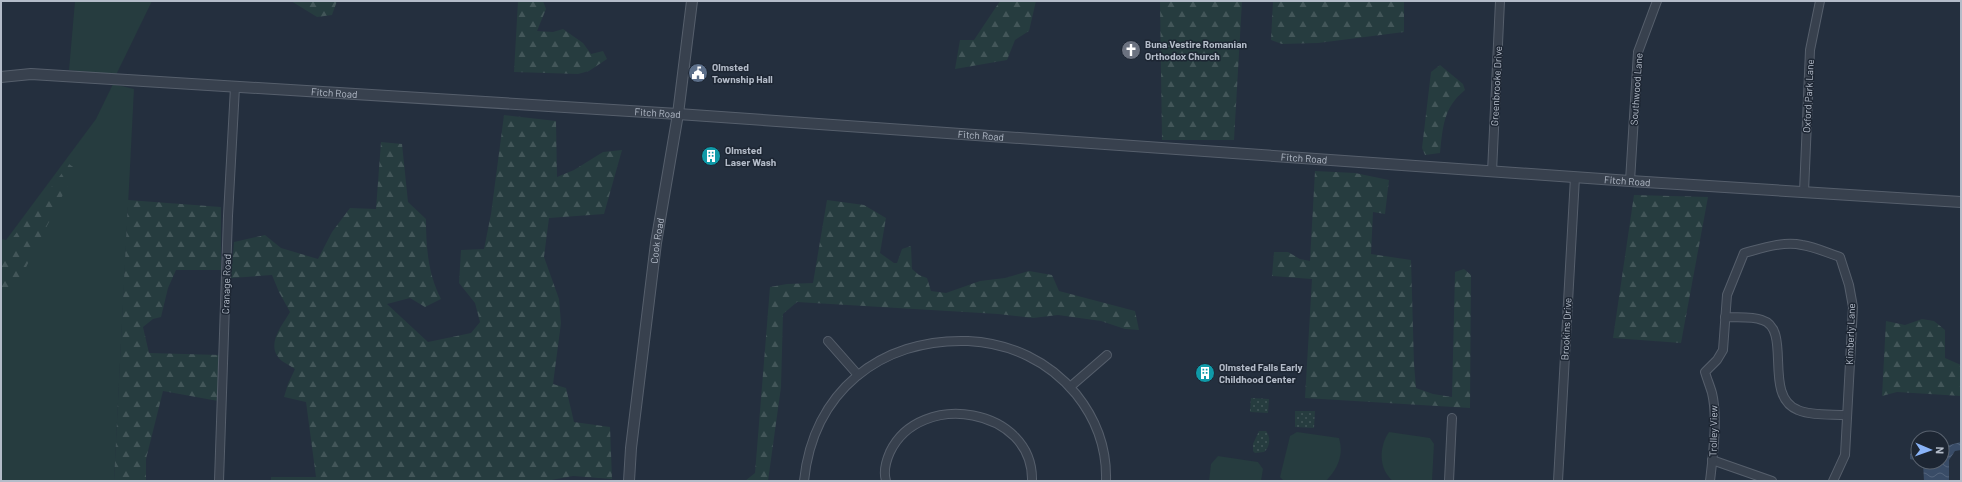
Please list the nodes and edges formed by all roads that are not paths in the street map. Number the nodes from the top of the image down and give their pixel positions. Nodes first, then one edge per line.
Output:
1 (692, 1) edge
2 (1500, 1) edge
3 (1657, 1) edge
4 (1820, 1) edge
5 (1, 77) edge
6 (235, 87) junction
7 (678, 114) junction
8 (1492, 172) junction
9 (1575, 177) junction
10 (1630, 181) junction
11 (1804, 192) junction
12 (1961, 202) edge
13 (1726, 317) junction
14 (828, 341) dead end
15 (1107, 355) dead end
16 (858, 375) junction
17 (1070, 387) junction
18 (1846, 415) junction
19 (1452, 418) dead end
20 (1712, 460) junction
21 (219, 481) edge
22 (629, 481) edge
23 (804, 481) edge
24 (886, 481) edge
25 (1032, 481) edge
26 (1106, 481) edge
27 (1448, 481) edge
28 (1558, 481) edge
29 (1710, 481) edge
30 (1772, 481) edge
31 (1833, 481) edge

1 - 7 street, Cook Road
2 - 8 street, Greenbrooke Drive
3 - 10 street, Southwood Lane
4 - 11 street, Oxford Park Lane
5 - 6 street, Fitch Road
6 - 7 street, Fitch Road
6 - 21 street, Cranage Road
7 - 8 street, Fitch Road
7 - 22 street, Cook Road
8 - 9 street, Fitch Road
9 - 10 street, Fitch Road
9 - 28 street, Brookins Drive
10 - 11 street, Fitch Road
11 - 12 street, Fitch Road
13 - 18 street
13 - 18 street, Kimberly Lane
13 - 20 street, Trolley View
14 - 16 street
15 - 17 street
16 - 17 street
16 - 23 street
17 - 26 street
18 - 31 street, Kimberly Lane
19 - 27 street
20 - 29 street, Trolley View
20 - 30 street
24 - 25 street

